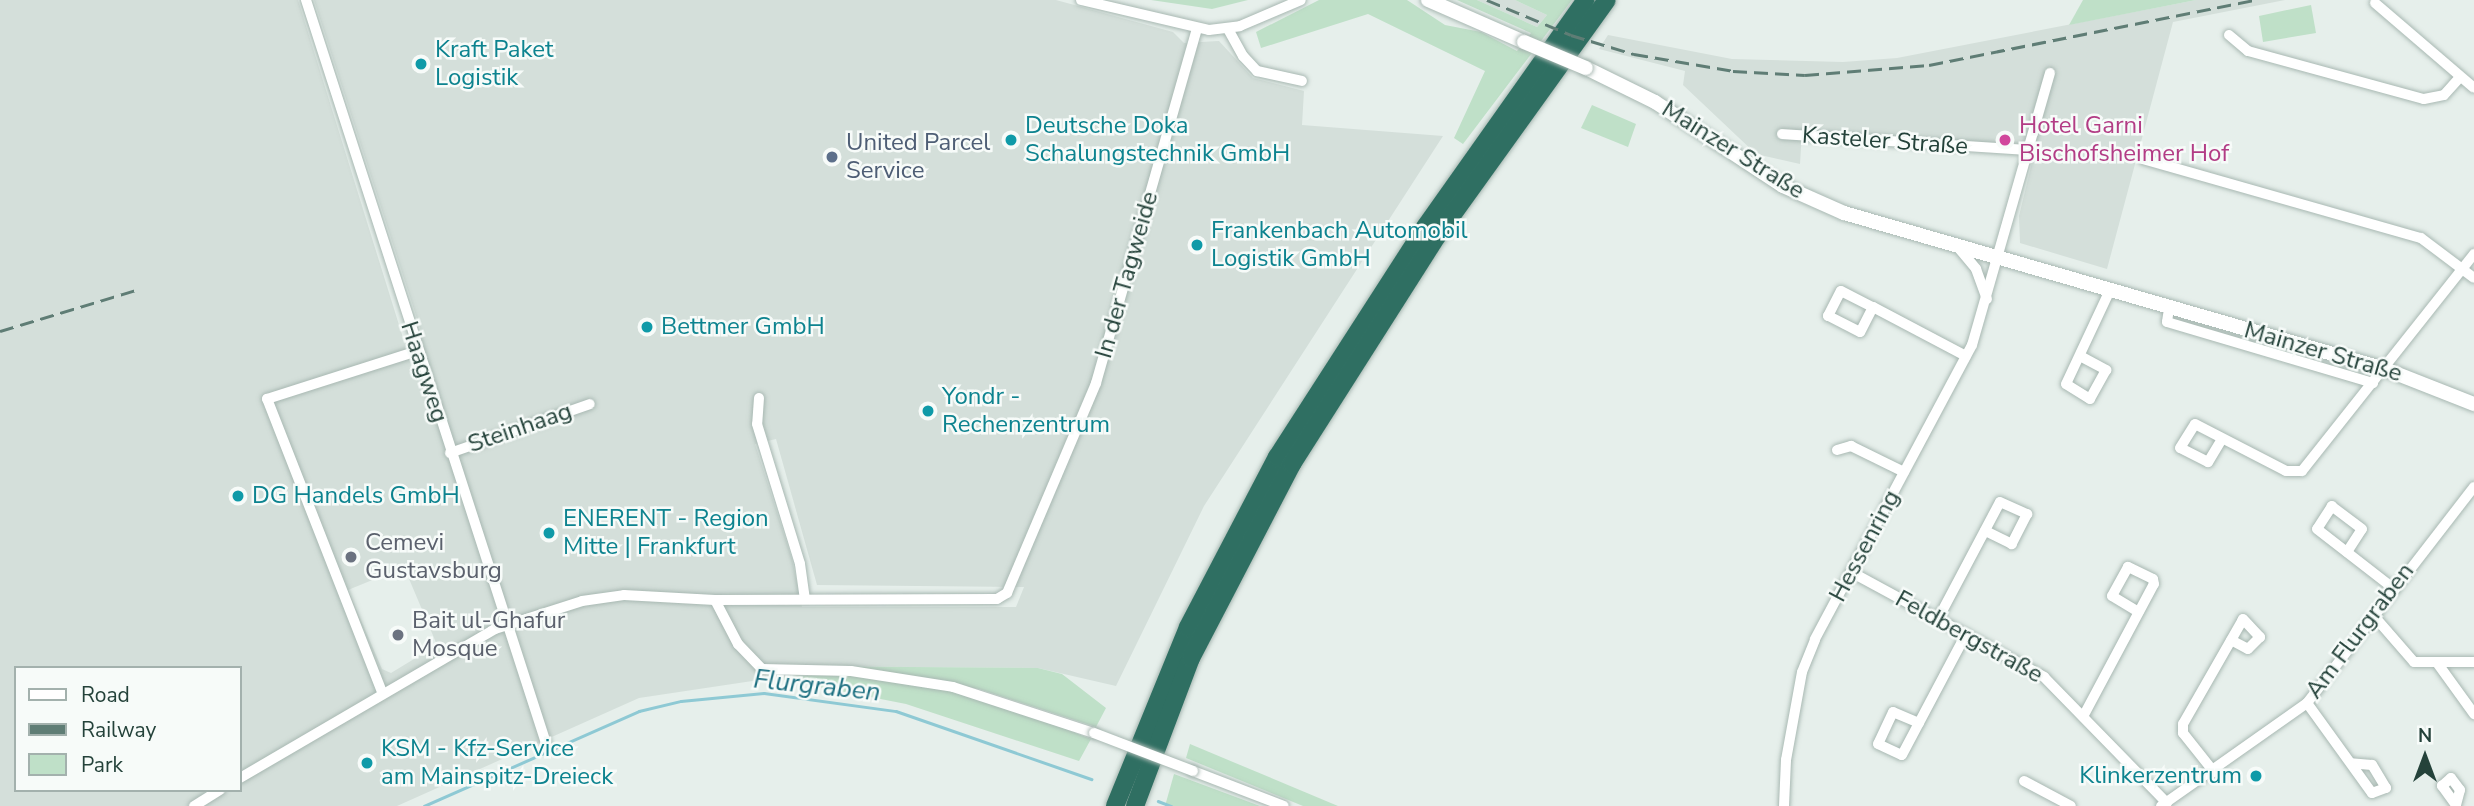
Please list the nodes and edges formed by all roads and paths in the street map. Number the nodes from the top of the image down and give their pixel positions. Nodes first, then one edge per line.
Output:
1 (306, 0) edge
2 (1081, 0) edge
3 (1301, 0) edge
4 (1428, 0) edge
5 (1586, 0) edge
6 (1607, 0) edge
7 (2375, 4) dead end
8 (1197, 29) junction
9 (1228, 29) junction
10 (2230, 35) dead end
11 (2050, 73) dead end
12 (2460, 77) junction
13 (1302, 81) dead end
14 (2474, 88) edge
15 (1782, 134) dead end
16 (2030, 150) junction
17 (2143, 159) dead end
18 (1957, 246) junction
19 (2474, 254) edge
20 (1999, 258) junction
21 (2463, 268) junction
22 (2474, 278) edge
23 (2109, 292) junction
24 (1988, 300) junction
25 (1873, 307) junction
26 (2169, 309) junction
27 (417, 351) junction
28 (1966, 356) junction
29 (2080, 356) junction
30 (2385, 369) junction
31 (2373, 383) junction
32 (759, 398) dead end
33 (590, 404) dead end
34 (2474, 404) edge
35 (2222, 439) dead end
36 (1837, 450) dead end
37 (450, 453) junction
38 (1905, 472) junction
39 (2474, 487) edge
40 (1985, 531) junction
41 (2347, 552) junction
42 (1851, 572) junction
43 (2393, 589) junction
44 (805, 599) junction
45 (715, 600) junction
46 (2139, 612) junction
47 (2374, 616) junction
48 (1938, 619) junction
49 (506, 624) junction
50 (1966, 634) junction
51 (2231, 640) dead end
52 (2474, 663) edge
53 (2438, 664) junction
54 (773, 671) junction
55 (779, 682) dead end
56 (382, 692) junction
57 (2307, 703) junction
58 (2085, 713) junction
59 (2474, 714) edge
60 (1919, 723) junction
61 (546, 743) dead end
62 (2351, 763) dead end
63 (2214, 772) junction
64 (242, 777) edge
65 (2024, 781) dead end
66 (216, 792) edge
67 (2171, 803) edge
68 (194, 806) edge
69 (1115, 806) edge
70 (1136, 806) edge
71 (1284, 806) edge
72 (1784, 806) edge
73 (2071, 806) edge

1 - 27 street, Haagweg
2 - 8 street
3 - 9 street
4 - 18 main road, Mainzer Straße, bridge
5 - 69 highway
6 - 70 highway
7 - 12 street
8 - 9 street
8 - 44 street, In der Tagweide
9 - 13 street
10 - 12 street
11 - 16 street
12 - 14 street
15 - 16 street, Kasteler Straße
16 - 20 street
17 - 21 street
18 - 20 main road, Mainzer Straße
18 - 24 street
19 - 21 street
20 - 23 main road, Mainzer Straße
20 - 24 street, Hessenring
21 - 22 street
21 - 30 street
23 - 26 main road, Mainzer Straße
23 - 29 street
24 - 28 street, Hessenring
25 - 25 street
25 - 28 street
26 - 30 main road, Mainzer Straße
26 - 31 street, Mainzer Straße
27 - 37 street, Haagweg
27 - 56 street
28 - 38 street, Hessenring
29 - 29 street
30 - 31 street
30 - 34 main road, Mainzer Straße
31 - 35 street
32 - 44 street
33 - 37 street, Steinhaag
36 - 38 street
37 - 49 street, Haagweg
38 - 42 street, Hessenring
39 - 43 street, Am Flurgraben
40 - 40 street
40 - 48 street
41 - 41 street
41 - 43 street
42 - 48 street, Feldbergstraße
42 - 72 street, Hessenring
43 - 47 street, Am Flurgraben
44 - 45 street, In der Tagweide
45 - 49 street
45 - 54 street
46 - 46 street
46 - 58 street
47 - 53 street
47 - 57 street, Am Flurgraben
48 - 50 street, Feldbergstraße
49 - 56 street
49 - 61 street, Haagweg
50 - 58 street, Feldbergstraße
50 - 60 street
51 - 63 street
52 - 53 street
53 - 59 street
54 - 55 street
54 - 71 street, bridge
56 - 64 street
57 - 62 street
57 - 63 street, Am Flurgraben
58 - 67 street, Feldbergstraße
60 - 60 street
63 - 67 street, Am Flurgraben
65 - 73 street
66 - 68 street

